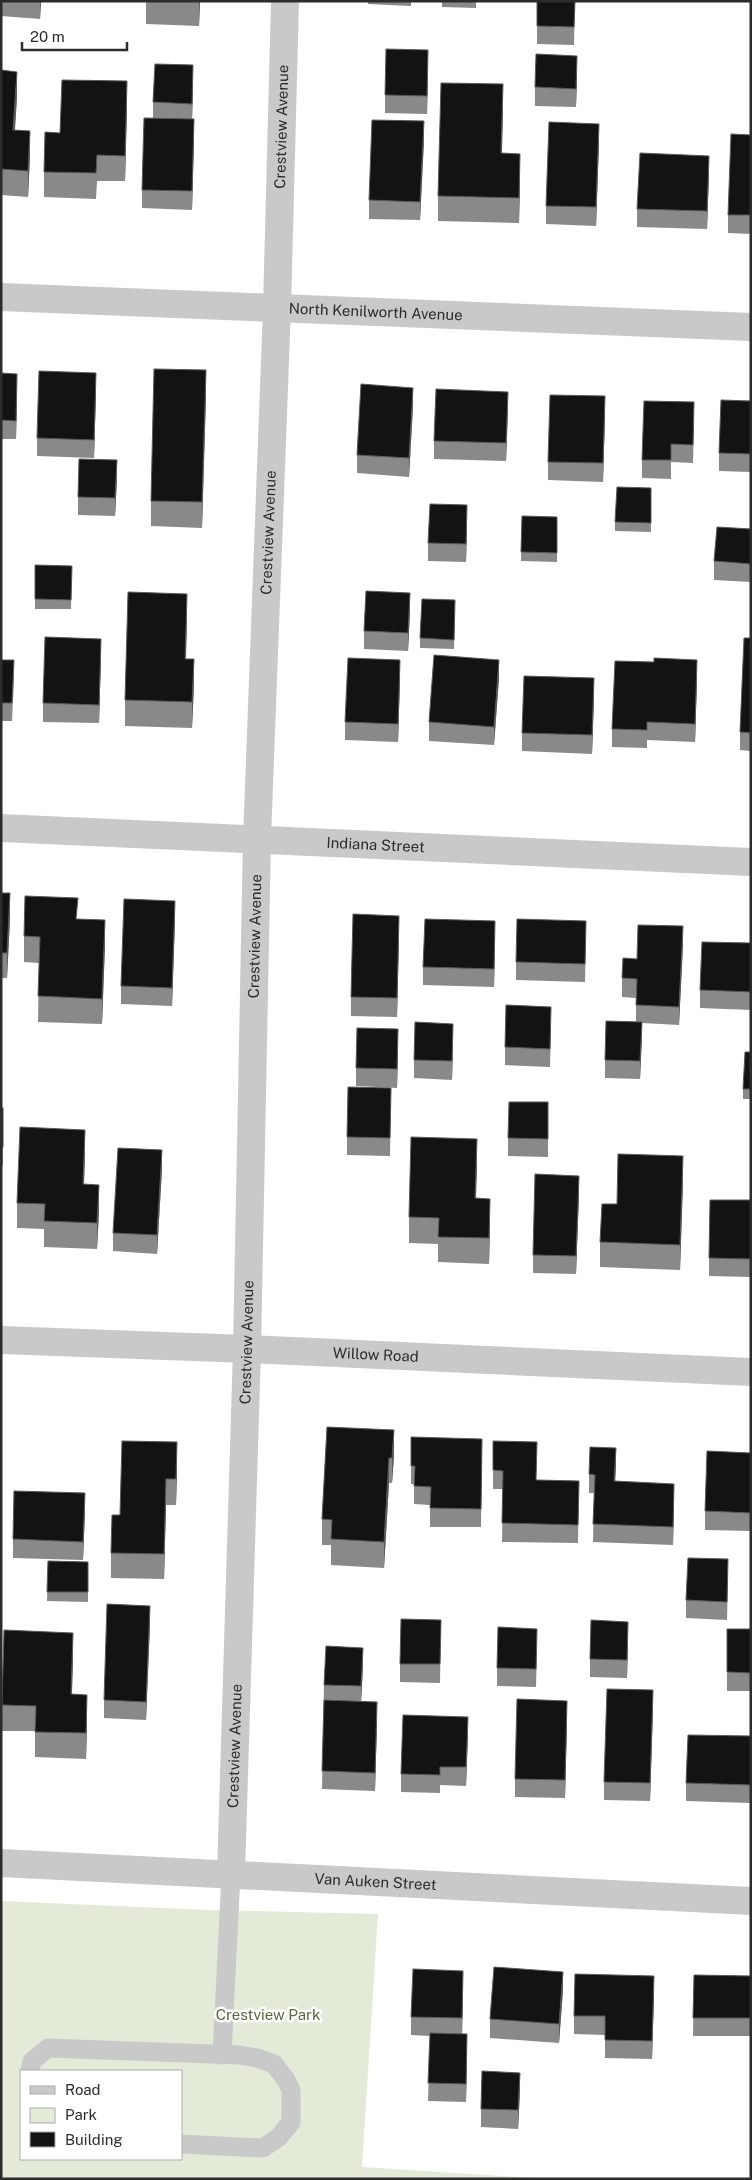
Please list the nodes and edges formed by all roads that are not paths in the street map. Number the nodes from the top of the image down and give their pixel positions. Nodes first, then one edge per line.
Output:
1 (285, 1) edge
2 (1, 297) edge
3 (277, 308) junction
4 (751, 327) edge
5 (1, 828) edge
6 (257, 839) junction
7 (751, 862) edge
8 (1, 1340) edge
9 (247, 1349) junction
10 (751, 1372) edge
11 (1, 1863) edge
12 (231, 1874) junction
13 (751, 1901) edge
14 (222, 2055) junction
15 (30, 2070) edge
16 (182, 2144) edge

1 - 3 street, Crestview Avenue
2 - 3 street, North Kenilworth Avenue
3 - 4 street, North Kenilworth Avenue
3 - 6 street, Crestview Avenue
5 - 6 street, Indiana Street
6 - 7 street, Indiana Street
6 - 9 street, Crestview Avenue
8 - 9 street, Willow Road
9 - 10 street, Willow Road
9 - 12 street, Crestview Avenue
11 - 12 street, Van Auken Street
12 - 13 street, Van Auken Street
12 - 14 lane
14 - 15 lane
14 - 16 lane

